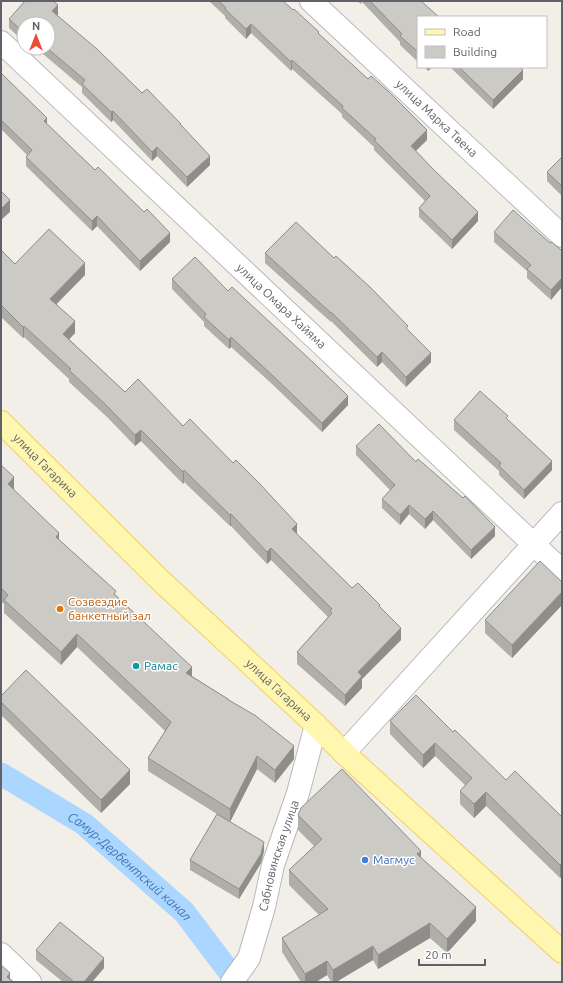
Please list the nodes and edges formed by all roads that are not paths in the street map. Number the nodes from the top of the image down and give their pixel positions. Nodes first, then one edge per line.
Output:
1 (311, 1) edge
2 (1, 42) edge
3 (562, 236) edge
4 (1, 422) edge
5 (562, 513) edge
6 (534, 544) junction
7 (562, 571) edge
8 (316, 725) junction
9 (344, 753) junction
10 (562, 952) edge
11 (1, 954) edge
12 (30, 982) edge
13 (232, 982) edge

1 - 3 street, улица Марка Твена
2 - 6 street, улица Омара Хайяма
4 - 8 main road, улица Гагарина
5 - 6 street
6 - 7 street, улица Омара Хайяма
6 - 9 street
8 - 9 main road, улица Гагарина
8 - 13 street, Сабновинская улица
9 - 10 main road, улица Гагарина
11 - 12 street

